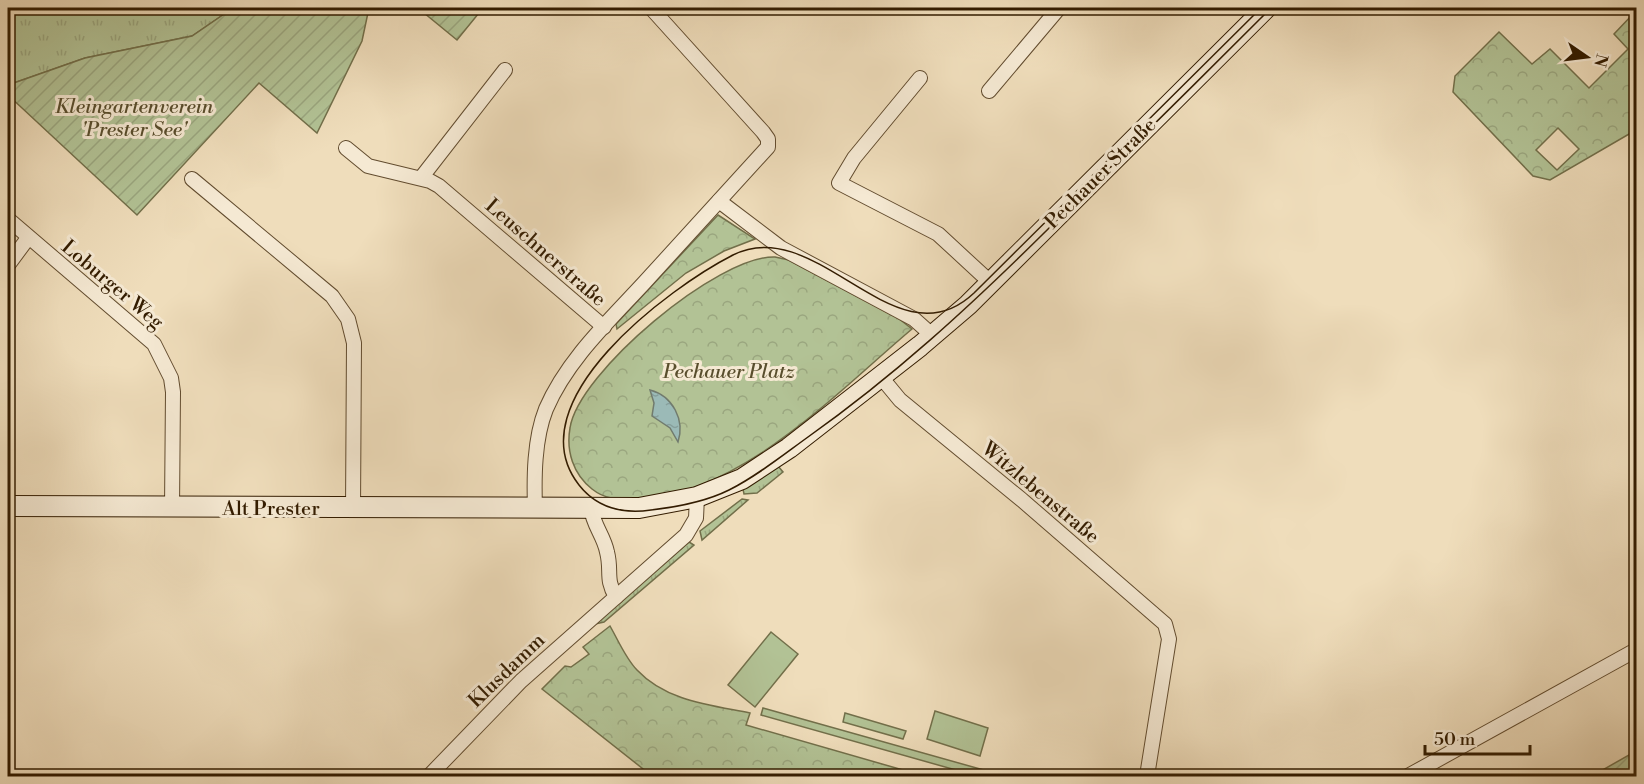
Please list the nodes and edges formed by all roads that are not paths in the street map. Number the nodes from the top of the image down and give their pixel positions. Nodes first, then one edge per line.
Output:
1 (651, 8) edge
2 (1059, 8) edge
3 (1266, 8) edge
4 (505, 70) dead end
5 (920, 78) dead end
6 (989, 91) dead end
7 (346, 148) dead end
8 (421, 178) junction
9 (192, 179) dead end
10 (719, 201) junction
11 (8, 219) edge
12 (28, 238) junction
13 (8, 264) edge
14 (990, 282) junction
15 (604, 327) junction
16 (933, 336) junction
17 (880, 377) junction
18 (697, 497) junction
19 (8, 506) edge
20 (172, 508) junction
21 (591, 508) junction
22 (354, 509) junction
23 (535, 509) junction
24 (616, 597) junction
25 (1636, 650) edge
26 (429, 777) edge
27 (1147, 777) edge
28 (1408, 777) edge

1 - 10 street, Leuschnerstraße
2 - 6 street
3 - 14 main road, Pechauer Straße
4 - 8 street
5 - 14 street
7 - 8 street, Leuschnerstraße
8 - 15 street, Leuschnerstraße
9 - 22 street
10 - 15 street, Leuschnerstraße
10 - 16 street
11 - 12 street, Loburger Weg
12 - 13 street
12 - 20 street, Loburger Weg
14 - 16 main road, Pechauer Straße
15 - 23 street
16 - 17 main road
17 - 18 main road
17 - 27 street, Witzlebenstraße
18 - 21 main road
18 - 24 street, Klusdamm
19 - 20 main road, Alt Prester
20 - 22 main road, Alt Prester
21 - 23 main road
21 - 24 street
22 - 23 main road, Alt Prester
24 - 26 street, Klusdamm
25 - 28 street

